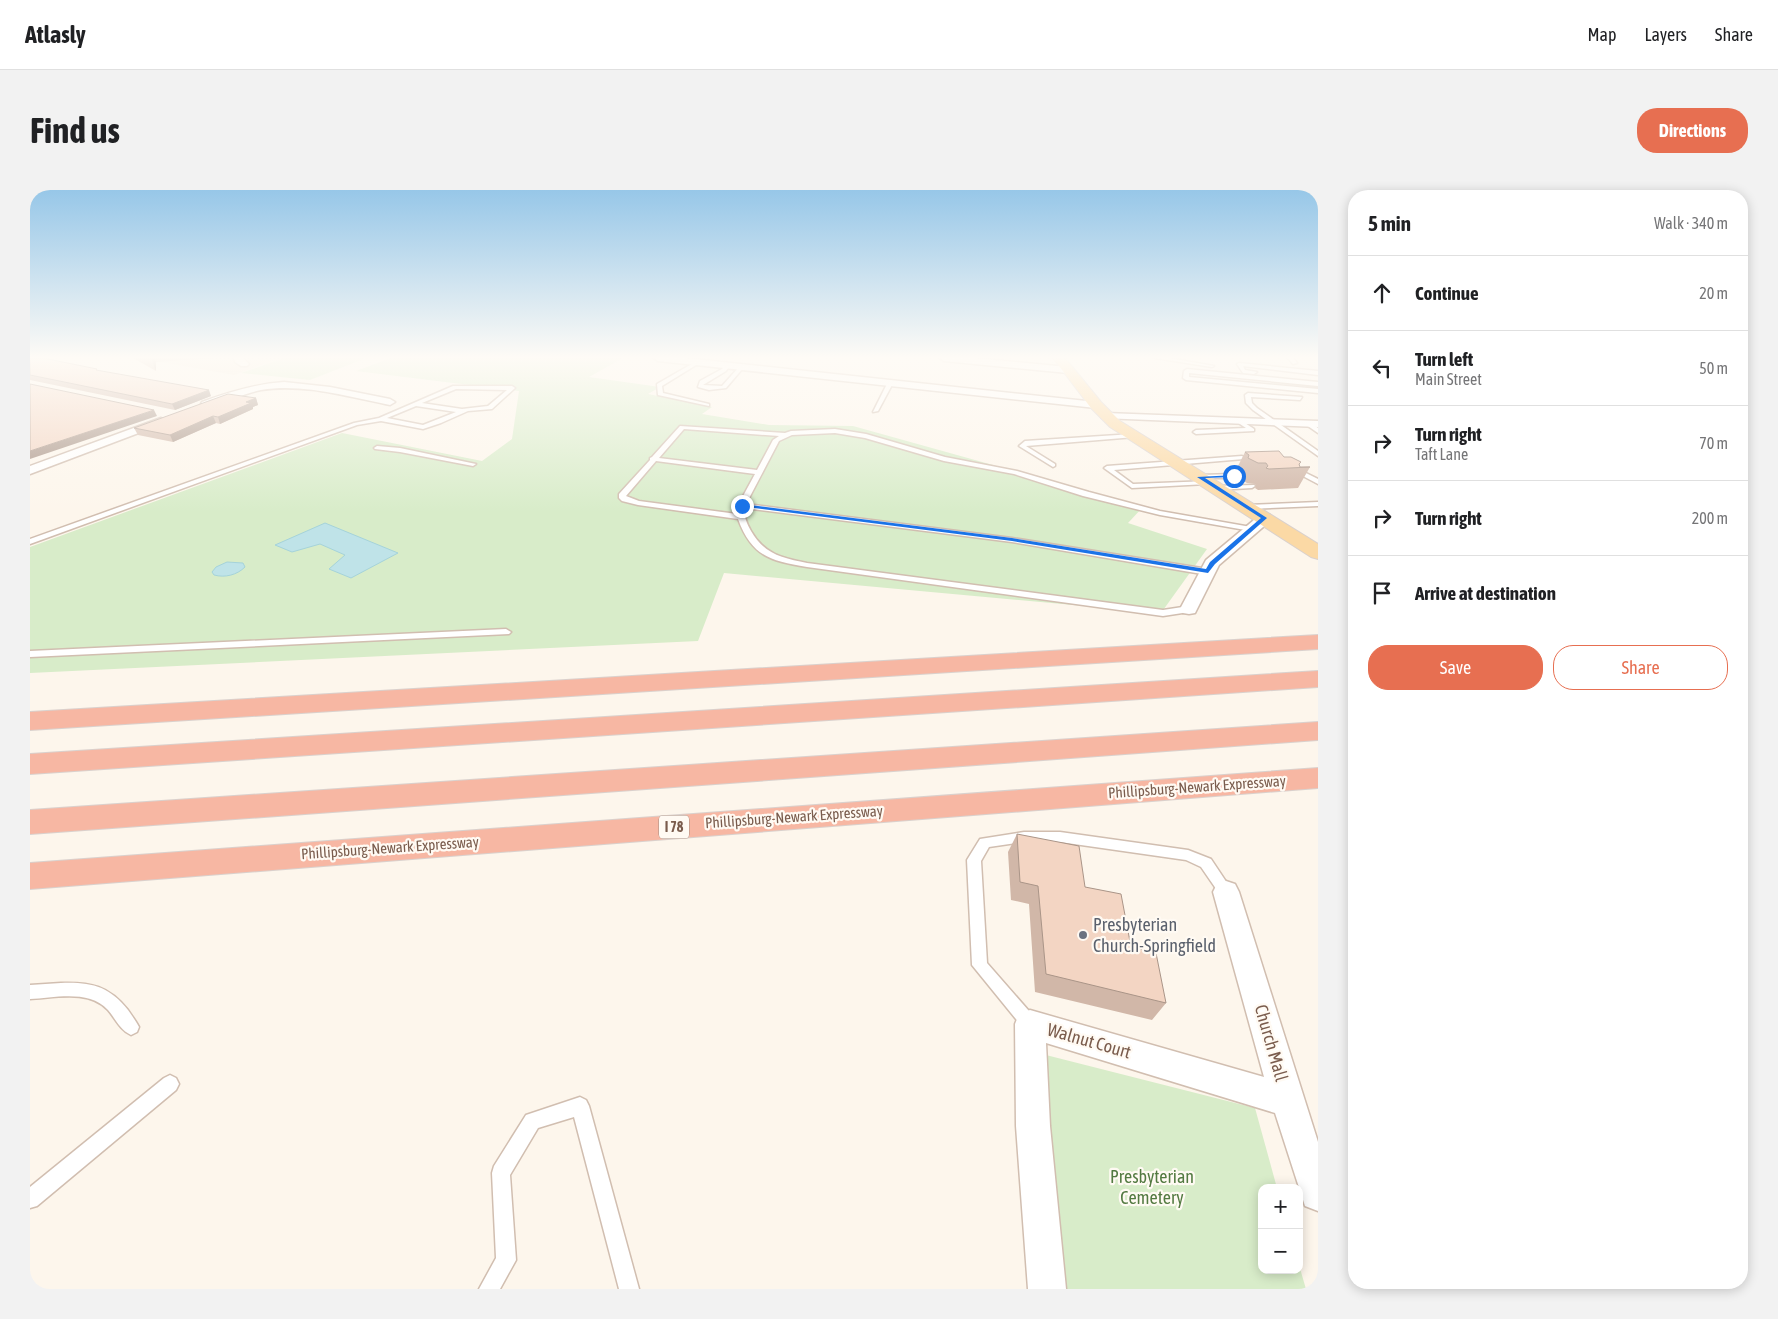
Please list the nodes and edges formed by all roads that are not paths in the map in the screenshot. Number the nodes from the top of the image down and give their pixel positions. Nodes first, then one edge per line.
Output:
1 (403, 409) edge
2 (446, 409) edge
3 (467, 409) edge
4 (1088, 409) edge
5 (1255, 409) edge
6 (1101, 411) junction
7 (462, 412) junction
8 (166, 413) edge
9 (381, 419) junction
10 (1239, 421) junction
11 (1273, 422) junction
12 (1312, 423) edge
13 (1318, 431) edge
14 (1196, 432) dead end
15 (784, 435) junction
16 (1133, 436) junction
17 (377, 448) dead end
18 (1318, 454) edge
19 (1242, 458) dead end
20 (652, 460) junction
21 (1176, 462) junction
22 (473, 464) dead end
23 (1053, 465) dead end
24 (30, 470) edge
25 (759, 472) junction
26 (1283, 474) edge
27 (1234, 476) dead end
28 (1208, 482) junction
29 (1318, 483) edge
30 (1301, 484) edge
31 (1252, 486) edge
32 (1318, 504) edge
33 (742, 506) junction
34 (1247, 507) junction
35 (740, 517) junction
36 (1265, 518) junction
37 (1252, 529) junction
38 (30, 542) edge
39 (1318, 553) edge
40 (1208, 572) junction
41 (1189, 609) joint
42 (506, 632) dead end
43 (1318, 642) edge
44 (30, 654) edge
45 (1318, 679) edge
46 (30, 721) edge
47 (1318, 731) edge
48 (30, 764) edge
49 (1318, 778) edge
50 (30, 822) edge
51 (30, 876) edge
52 (1226, 892) joint
53 (30, 992) edge
54 (1030, 1024) junction
55 (131, 1027) dead end
56 (170, 1084) dead end
57 (1287, 1100) junction
58 (1318, 1193) edge
59 (30, 1199) edge
60 (489, 1289) edge
61 (629, 1289) edge
62 (1047, 1289) edge

1 - 9 lane
2 - 7 lane
3 - 7 lane
4 - 6 street
5 - 11 lane
6 - 10 street
6 - 16 main road
7 - 9 lane
8 - 24 street
9 - 38 lane
10 - 11 street
10 - 14 lane
11 - 12 street
11 - 18 lane
12 - 13 lane
15 - 20 lane
15 - 25 lane
15 - 37 lane
16 - 21 main road
16 - 23 lane
17 - 22 lane
19 - 21 lane
20 - 25 lane
20 - 35 lane
21 - 28 main road
21 - 28 lane
25 - 33 lane
26 - 29 lane
27 - 28 lane
28 - 31 lane
28 - 34 main road
29 - 30 lane
32 - 34 lane
33 - 35 lane
33 - 40 lane
34 - 36 main road
35 - 41 lane
36 - 37 street
36 - 39 main road
37 - 40 street
40 - 41 street
42 - 44 lane
43 - 46 highway
45 - 48 highway
47 - 50 highway
49 - 51 highway, Phillipsburg-Newark Expressway / I 78
52 - 54 lane
52 - 57 street, Church Mall
53 - 55 lane
54 - 57 street, Walnut Court
54 - 62 street, Walnut Court
56 - 59 lane
57 - 58 street, Church Mall
60 - 61 lane

